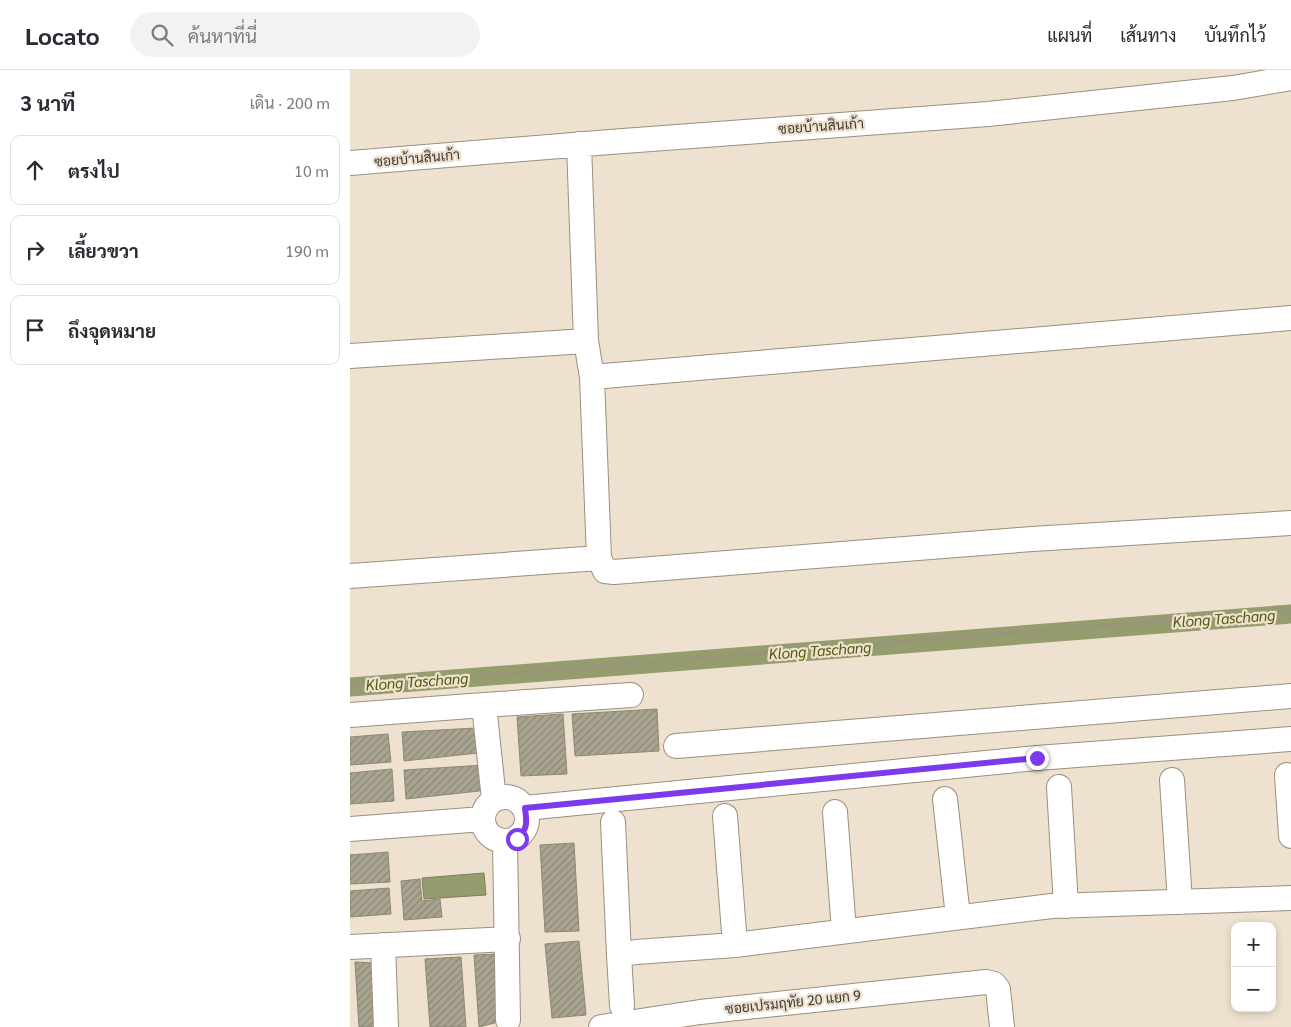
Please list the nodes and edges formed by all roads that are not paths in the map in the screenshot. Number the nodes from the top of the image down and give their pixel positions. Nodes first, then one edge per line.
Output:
1 (1291, 78) edge
2 (579, 144) junction
3 (350, 163) edge
4 (1291, 318) edge
5 (586, 341) junction
6 (350, 356) edge
7 (592, 377) junction
8 (1291, 523) edge
9 (599, 558) junction
10 (350, 576) edge
11 (631, 696) dead end
12 (1291, 696) edge
13 (484, 704) junction
14 (350, 716) edge
15 (1291, 739) edge
16 (676, 746) dead end
17 (1287, 774) dead end
18 (1172, 780) dead end
19 (1059, 787) dead end
20 (945, 799) dead end
21 (525, 808) junction
22 (488, 810) junction
23 (835, 812) dead end
24 (725, 816) dead end
25 (613, 822) dead end
26 (350, 829) edge
27 (1291, 836) edge
28 (505, 842) junction
29 (1291, 898) edge
30 (1180, 902) junction
31 (1066, 906) junction
32 (958, 917) junction
33 (844, 931) junction
34 (508, 939) junction
35 (383, 945) junction
36 (735, 945) junction
37 (350, 947) edge
38 (619, 955) junction
39 (622, 1006) dead end
40 (508, 1020) dead end
41 (386, 1027) edge
42 (601, 1027) edge
43 (1002, 1027) edge

1 - 2 street, ซอยบ้านสินเก้า
2 - 3 street, ซอยบ้านสินเก้า
2 - 5 street
4 - 7 street
5 - 6 street
5 - 7 street
7 - 9 street
8 - 9 street
9 - 10 street
11 - 13 street
12 - 16 street
13 - 14 street
13 - 22 street
15 - 21 street
17 - 27 street
18 - 30 street
19 - 31 street
20 - 32 street
21 - 22 street
21 - 28 street
22 - 26 street
22 - 28 street
23 - 33 street
24 - 36 street
25 - 38 street
28 - 34 street
29 - 30 street
30 - 31 street
31 - 32 street
32 - 33 street
33 - 36 street
34 - 35 street
34 - 40 street
35 - 37 street
35 - 41 street
36 - 38 street
38 - 39 street
42 - 43 street, ซอยเปรมฤทัย 20 แยก 9

